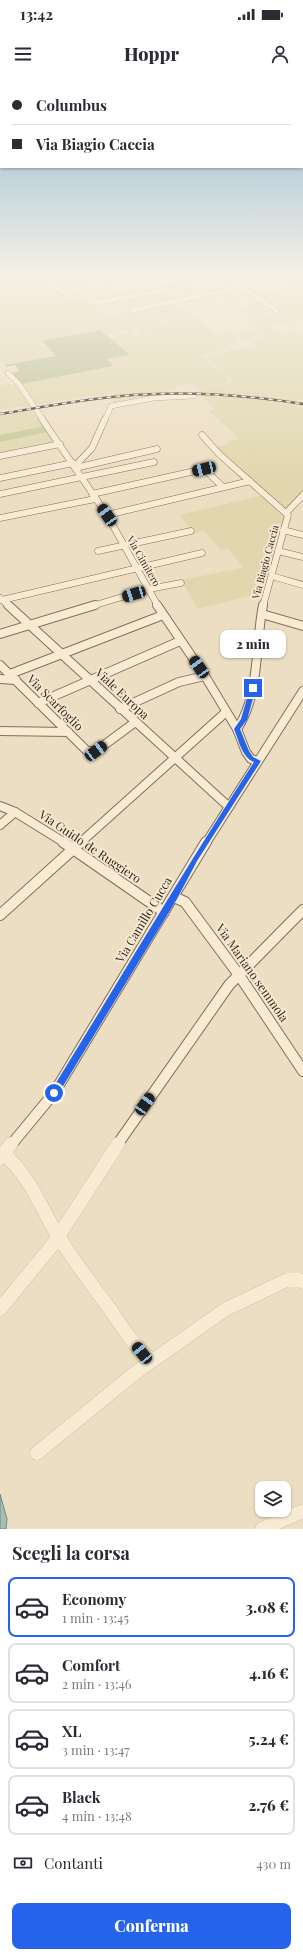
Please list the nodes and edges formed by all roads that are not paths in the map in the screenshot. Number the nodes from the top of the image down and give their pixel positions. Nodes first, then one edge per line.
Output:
1 (8, 373) dead end
2 (194, 396) dead end
3 (202, 435) dead end
4 (60, 444) junction
5 (157, 449) dead end
6 (0, 456) edge
7 (154, 462) dead end
8 (74, 466) junction
9 (0, 478) edge
10 (81, 478) junction
11 (250, 481) junction
12 (223, 487) junction
13 (0, 494) edge
14 (303, 495) edge
15 (94, 496) junction
16 (287, 512) junction
17 (107, 515) junction
18 (0, 518) edge
19 (283, 530) junction
20 (191, 531) dead end
21 (303, 535) edge
22 (124, 546) junction
23 (278, 550) junction
24 (98, 551) dead end
25 (202, 553) dead end
26 (303, 557) edge
27 (137, 568) junction
28 (275, 577) dead end
29 (181, 582) dead end
30 (303, 585) edge
31 (149, 589) junction
32 (1, 599) edge
33 (262, 614) junction
34 (163, 615) junction
35 (29, 625) junction
36 (303, 626) edge
37 (0, 634) edge
38 (180, 641) junction
39 (60, 654) junction
40 (0, 665) edge
41 (206, 676) junction
42 (13, 677) junction
43 (0, 679) edge
44 (89, 681) junction
45 (303, 692) edge
46 (38, 703) junction
47 (120, 709) junction
48 (226, 712) junction
49 (134, 723) junction
50 (237, 729) junction
51 (0, 731) edge
52 (68, 732) junction
53 (174, 757) junction
54 (258, 761) junction
55 (0, 806) edge
56 (229, 807) junction
57 (15, 812) junction
58 (0, 824) edge
59 (74, 849) junction
60 (174, 897) junction
61 (303, 910) edge
62 (164, 912) junction
63 (0, 915) edge
64 (239, 975) junction
65 (303, 1071) edge
66 (2, 1156) edge
67 (58, 1236) junction
68 (303, 1282) edge
69 (0, 1309) edge
70 (152, 1360) junction
71 (37, 1453) dead end
72 (303, 1511) edge
73 (262, 1529) edge

1 - 4 street, Via Cimitero
2 - 8 street
3 - 11 street, Via Biagio Caccia
4 - 6 street
4 - 8 street, Via Cimitero
5 - 8 street
7 - 10 street
8 - 9 street
8 - 10 street, Via Cimitero
10 - 13 street
10 - 15 street, Via Cimitero
11 - 12 street
11 - 16 street, Via Biagio Caccia
12 - 15 street
12 - 17 street
14 - 16 street
15 - 17 street, Via Cimitero
15 - 18 street
16 - 19 street, Via Biagio Caccia
17 - 22 street, Via Cimitero
19 - 21 street
19 - 23 street, Via Biagio Caccia
20 - 22 street
22 - 24 street
22 - 27 street, Via Cimitero
23 - 26 street
23 - 33 street, Via Biagio Caccia
25 - 27 street
27 - 31 street, Via Cimitero
27 - 32 street
28 - 30 street
29 - 31 street
31 - 34 street, Via Cimitero
31 - 35 street
32 - 35 street, Viale Europa
33 - 36 street
33 - 50 street, Via Biagio Caccia
34 - 38 street, Via Cimitero
34 - 39 street
35 - 37 street
35 - 39 street, Viale Europa
38 - 41 street, Via Cimitero
38 - 44 street
39 - 42 street
39 - 44 street, Viale Europa
40 - 42 street, Via Scarfoglio
41 - 47 street
41 - 48 street, Via Cimitero
42 - 43 street
42 - 46 street, Via Scarfoglio
44 - 46 street
44 - 47 street, Viale Europa
45 - 54 street, Via Camillo Cucca
46 - 52 street, Via Scarfoglio
47 - 49 street, Viale Europa
48 - 50 street, Via Cimitero
48 - 53 street
49 - 52 street, Via Scarfoglio
49 - 53 street, Viale Europa
50 - 54 street, Via Cimitero
51 - 52 street
53 - 56 street, Viale Europa
53 - 59 street
54 - 56 street, Via Camillo Cucca
55 - 57 street, Via Guido de Ruggiero
56 - 60 street, Via Camillo Cucca
57 - 58 street
57 - 59 street, Via Guido de Ruggiero
59 - 62 street, Via Guido de Ruggiero
59 - 63 street
60 - 62 street, Via Camillo Cucca
60 - 64 street, Via Mariano semmola
61 - 64 street
62 - 66 street, Via Camillo Cucca
64 - 65 street, Via Mariano semmola
64 - 67 street
66 - 67 street
67 - 69 street
67 - 70 street
68 - 70 street
70 - 71 street
72 - 73 street

